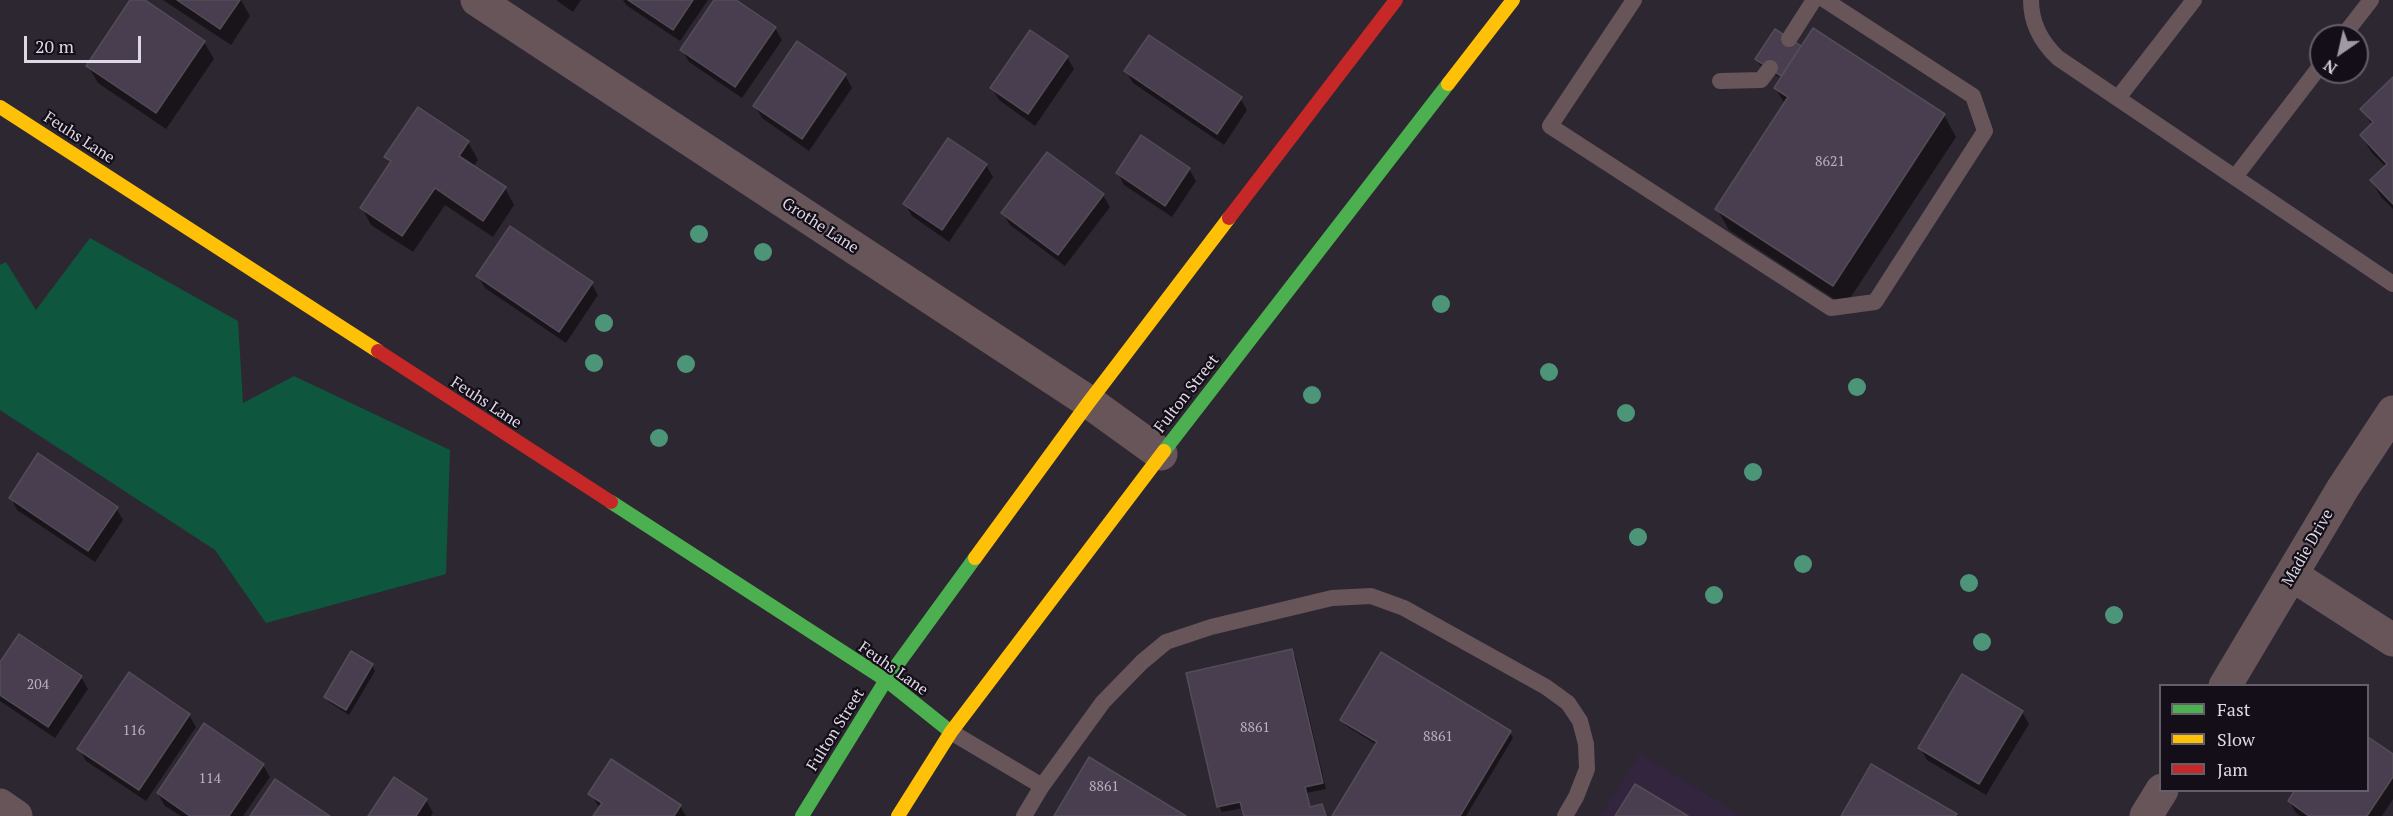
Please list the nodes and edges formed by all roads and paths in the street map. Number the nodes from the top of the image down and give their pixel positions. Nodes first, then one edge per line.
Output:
1 (477, 0) edge
2 (1396, 0) edge
3 (1513, 0) edge
4 (1634, 0) edge
5 (1814, 0) edge
6 (1825, 0) edge
7 (2031, 0) edge
8 (2194, 0) edge
9 (2371, 0) edge
10 (2352, 24) edge
11 (1790, 39) dead end
12 (1770, 68) dead end
13 (1720, 81) dead end
14 (2309, 81) edge
15 (2118, 98) junction
16 (0, 107) edge
17 (2235, 177) junction
18 (2393, 284) edge
19 (1089, 402) junction
20 (2393, 412) edge
21 (1161, 454) junction
22 (2292, 575) junction
23 (2393, 640) edge
24 (886, 680) junction
25 (2226, 684) edge
26 (951, 732) junction
27 (1042, 786) junction
28 (2161, 792) edge
29 (0, 805) edge
30 (16, 816) edge
31 (802, 816) edge
32 (898, 816) edge
33 (1024, 816) edge
34 (1565, 816) edge
35 (2146, 816) edge

1 - 19 street, Grothe Lane
2 - 19 main road, Fulton Street
3 - 21 main road, Fulton Street
4 - 6 lane
5 - 11 lane
7 - 15 lane
8 - 15 lane
9 - 10 lane
12 - 13 lane
14 - 17 lane
15 - 17 lane
16 - 24 main road, Feuhs Lane
17 - 18 lane
19 - 21 street, Grothe Lane
19 - 24 main road, Fulton Street
20 - 22 street, Madie Drive
21 - 26 main road, Fulton Street
22 - 23 street
22 - 25 street, Madie Drive
24 - 26 main road, Feuhs Lane
24 - 31 main road, Fulton Street
26 - 27 lane
26 - 32 main road, Fulton Street
27 - 33 lane
27 - 34 lane
28 - 35 street
29 - 30 street

